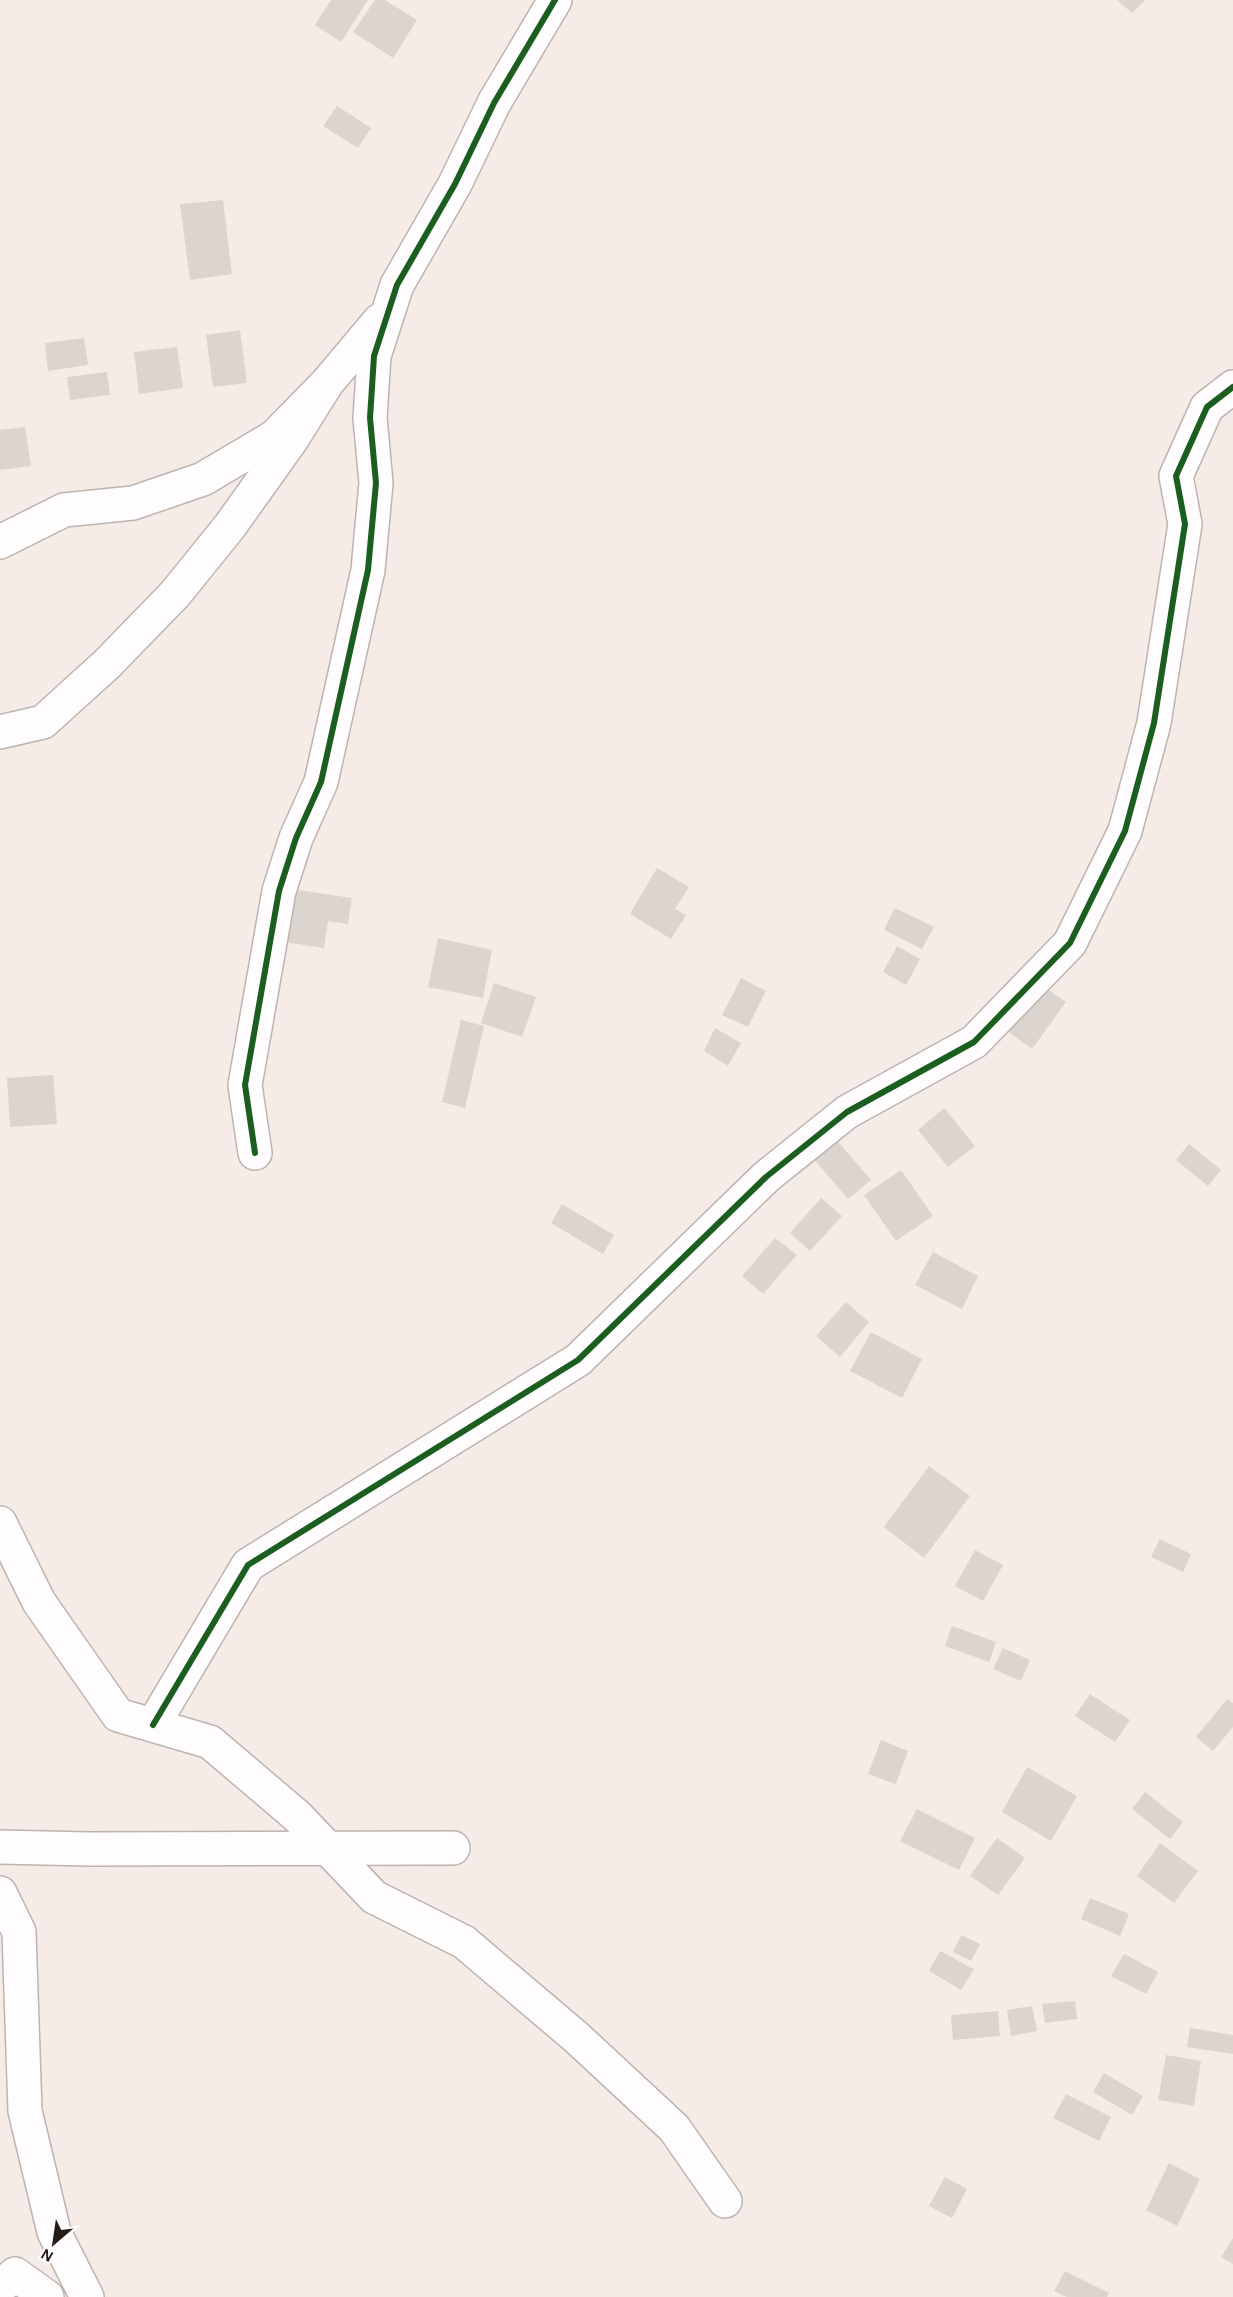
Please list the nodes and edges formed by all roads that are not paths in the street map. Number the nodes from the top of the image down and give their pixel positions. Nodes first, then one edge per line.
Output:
1 (555, 0) edge
2 (390, 308) junction
3 (327, 383) junction
4 (1233, 387) edge
5 (0, 542) edge
6 (0, 732) edge
7 (255, 1153) dead end
8 (0, 1522) edge
9 (153, 1725) junction
10 (0, 1847) edge
11 (327, 1848) junction
12 (453, 1848) dead end
13 (0, 1893) edge
14 (725, 2201) dead end
15 (5, 2274) edge
16 (47, 2297) edge
17 (87, 2297) edge

1 - 2 street
2 - 3 street
2 - 7 street
3 - 5 street
3 - 6 street
4 - 9 street
8 - 9 street
9 - 11 street
10 - 11 street
11 - 12 street
11 - 14 street
13 - 17 street
15 - 16 street

